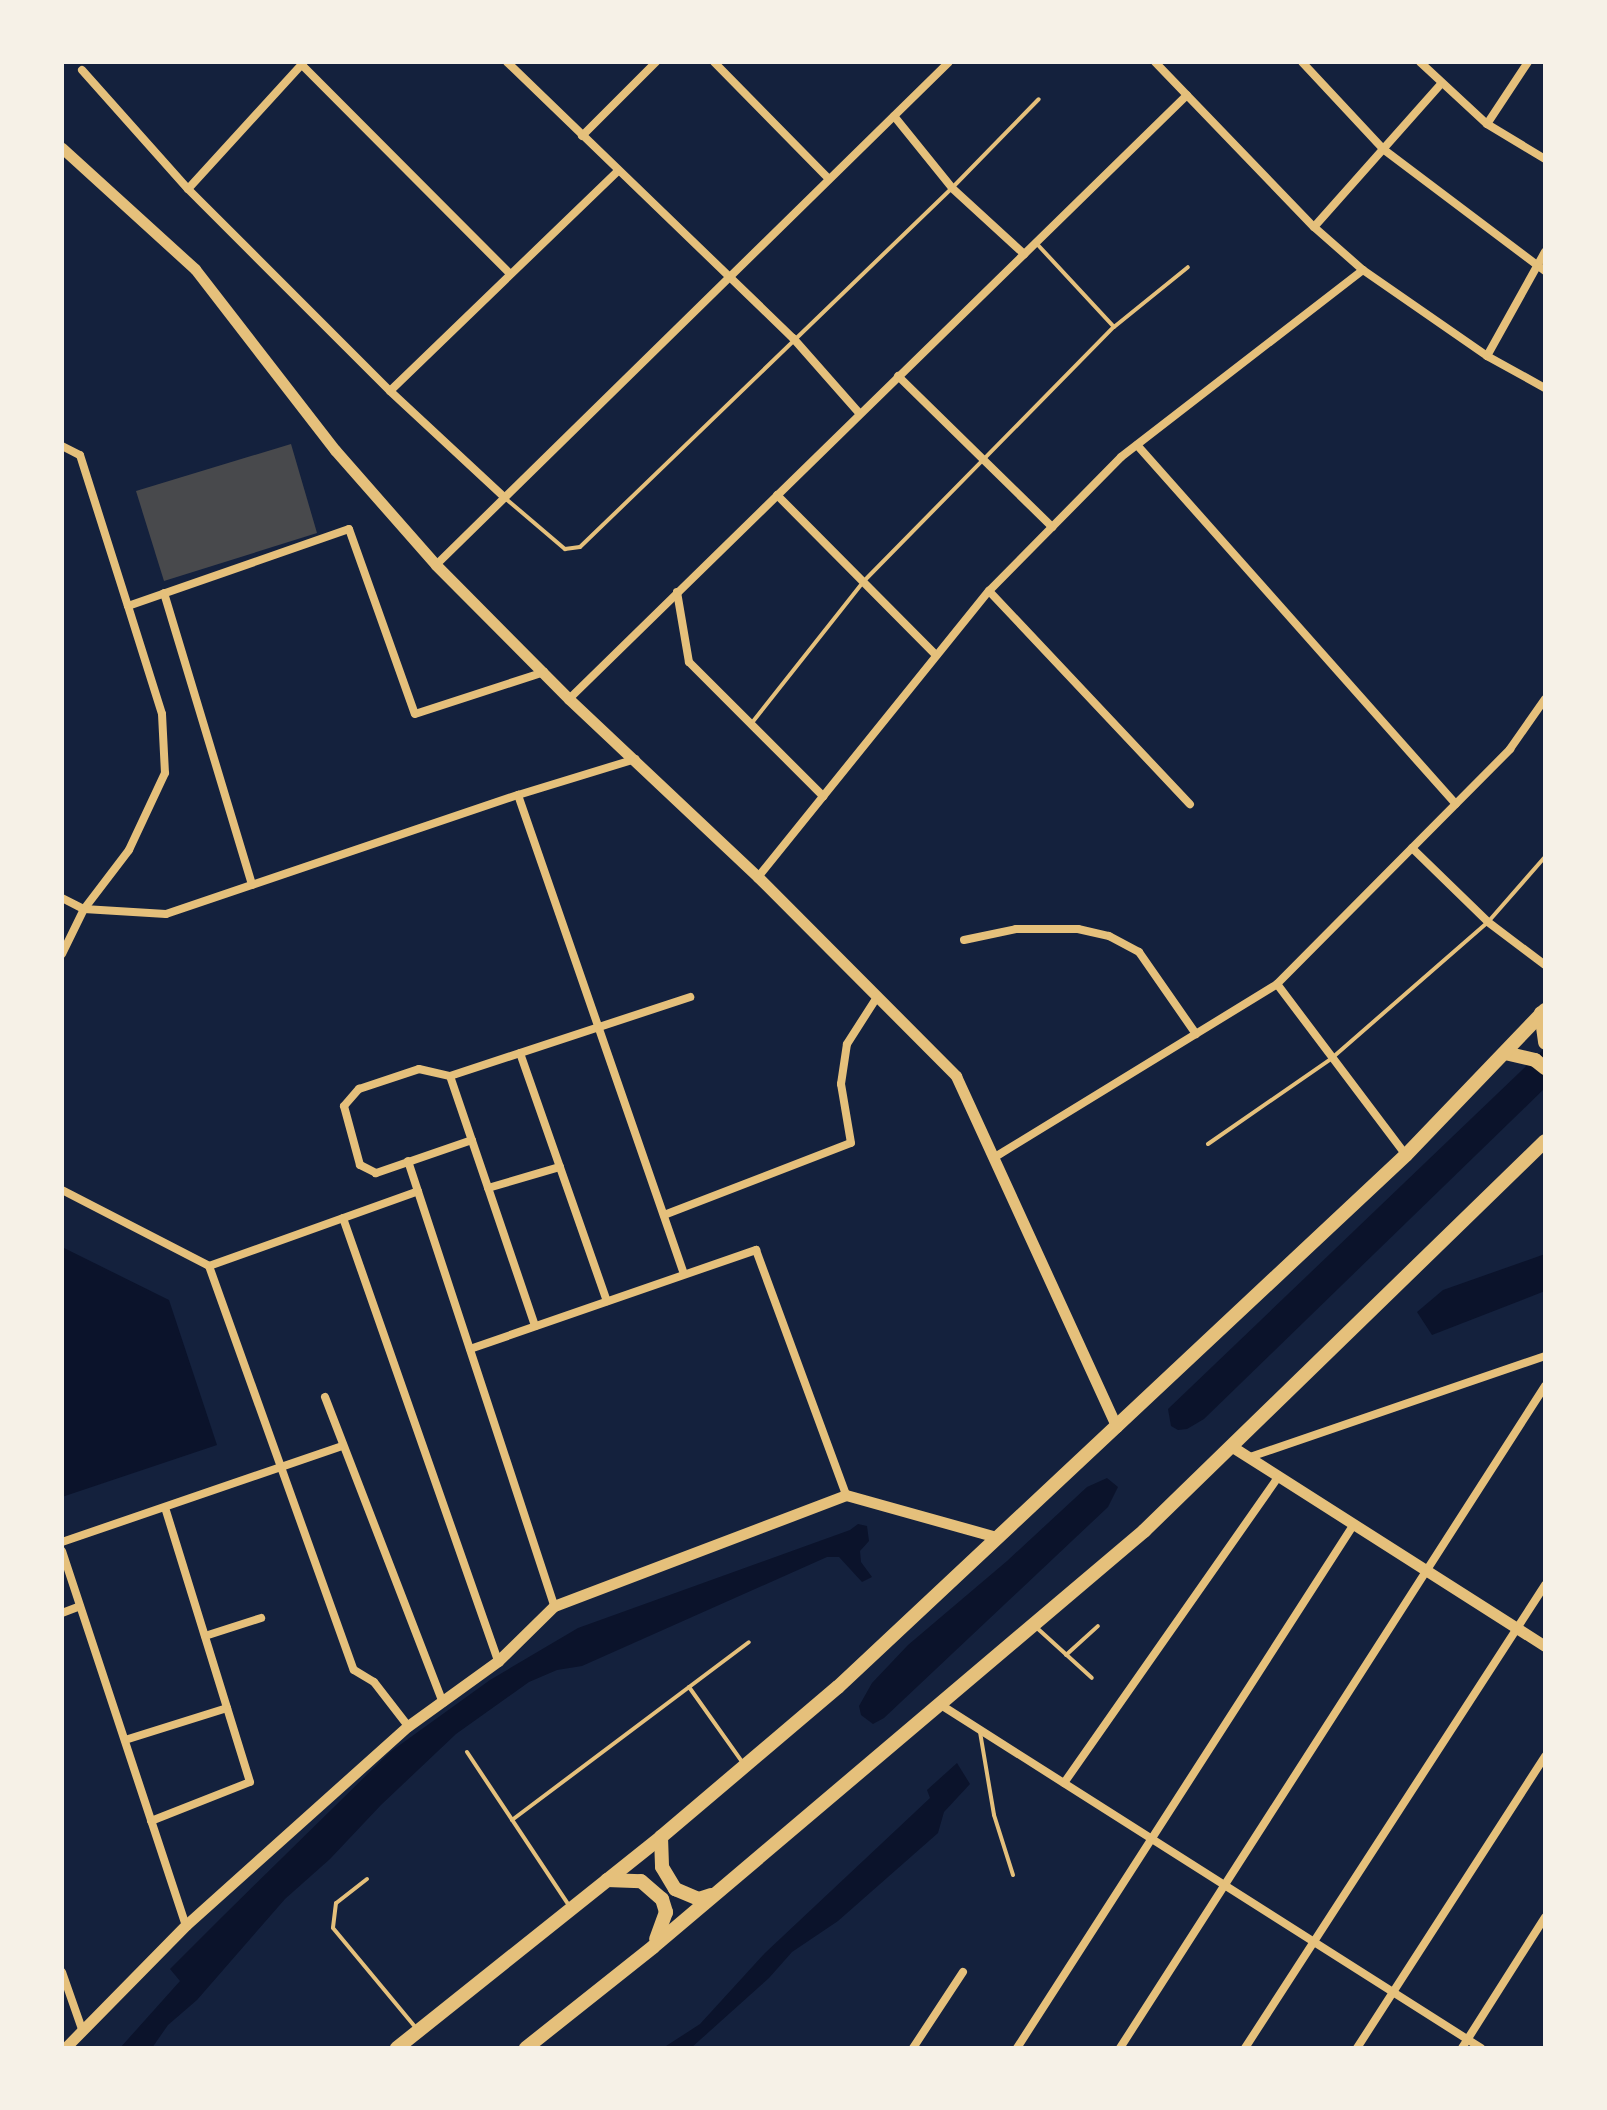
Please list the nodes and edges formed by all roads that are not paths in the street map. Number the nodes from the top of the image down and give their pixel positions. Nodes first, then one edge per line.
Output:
1 (507, 62) edge
2 (656, 62) edge
3 (714, 62) edge
4 (949, 62) edge
5 (1302, 62) edge
6 (1420, 62) edge
7 (1528, 62) edge
8 (303, 63) edge
9 (1157, 63) edge
10 (86, 65) edge
11 (1441, 84) junction
12 (1187, 95) junction
13 (1039, 99) dead end
14 (894, 116) junction
15 (1487, 124) junction
16 (582, 136) junction
17 (62, 148) edge
18 (1383, 149) junction
19 (1545, 159) edge
20 (618, 171) junction
21 (829, 179) junction
22 (952, 188) junction
23 (188, 189) junction
24 (1314, 227) junction
25 (1035, 243) junction
26 (1545, 252) edge
27 (1024, 254) junction
28 (1188, 267) dead end
29 (1541, 269) edge
30 (1363, 270) junction
31 (510, 274) junction
32 (729, 278) junction
33 (1114, 327) junction
34 (793, 338) junction
35 (1487, 356) junction
36 (898, 376) junction
37 (1545, 388) edge
38 (390, 391) junction
39 (860, 414) junction
40 (1137, 445) junction
41 (62, 446) edge
42 (983, 459) junction
43 (777, 495) junction
44 (505, 498) junction
45 (1052, 527) junction
46 (436, 565) junction
47 (863, 582) junction
48 (989, 591) junction
49 (677, 592) junction
50 (164, 593) junction
51 (128, 606) junction
52 (936, 655) junction
53 (544, 672) junction
54 (569, 699) junction
55 (1545, 699) edge
56 (750, 726) junction
57 (636, 759) junction
58 (518, 795) junction
59 (823, 796) junction
60 (1190, 804) dead end
61 (1456, 804) junction
62 (1412, 848) junction
63 (1545, 857) edge
64 (758, 877) junction
65 (252, 885) junction
66 (62, 898) edge
67 (84, 909) junction
68 (1488, 922) junction
69 (964, 940) dead end
70 (62, 954) edge
71 (1545, 965) edge
72 (1277, 984) junction
73 (690, 997) dead end
74 (877, 997) junction
75 (1543, 1012) edge
76 (599, 1027) junction
77 (1196, 1034) junction
78 (1544, 1038) edge
79 (520, 1053) junction
80 (1512, 1054) junction
81 (1332, 1058) junction
82 (1545, 1068) edge
83 (450, 1076) junction
84 (472, 1140) junction
85 (1545, 1141) edge
86 (1208, 1144) dead end
87 (1406, 1155) junction
88 (995, 1157) junction
89 (408, 1161) junction
90 (560, 1167) junction
91 (488, 1188) junction
92 (62, 1190) edge
93 (418, 1191) junction
94 (664, 1215) junction
95 (343, 1218) junction
96 (209, 1266) junction
97 (684, 1274) junction
98 (607, 1301) junction
99 (535, 1326) junction
100 (470, 1349) junction
101 (1545, 1356) edge
102 (1545, 1386) edge
103 (325, 1397) dead end
104 (1117, 1427) junction
105 (343, 1446) junction
106 (1231, 1446) junction
107 (1250, 1457) junction
108 (279, 1468) junction
109 (1279, 1476) junction
110 (846, 1495) junction
111 (165, 1508) junction
112 (1354, 1524) junction
113 (996, 1537) junction
114 (62, 1542) edge
115 (62, 1551) edge
116 (1427, 1570) junction
117 (1545, 1585) edge
118 (80, 1606) junction
119 (554, 1606) junction
120 (62, 1613) edge
121 (261, 1618) dead end
122 (1033, 1624) junction
123 (1098, 1626) dead end
124 (1517, 1628) junction
125 (205, 1636) junction
126 (749, 1642) dead end
127 (1545, 1646) edge
128 (1066, 1655) junction
129 (498, 1661) junction
130 (1092, 1678) dead end
131 (689, 1687) junction
132 (443, 1703) junction
133 (941, 1705) junction
134 (227, 1708) junction
135 (408, 1726) junction
136 (979, 1730) junction
137 (125, 1740) junction
138 (467, 1752) dead end
139 (1545, 1756) edge
140 (746, 1766) junction
141 (1064, 1783) junction
142 (512, 1820) junction
143 (151, 1821) junction
144 (661, 1837) junction
145 (1151, 1839) junction
146 (1013, 1875) dead end
147 (367, 1879) dead end
148 (607, 1880) junction
149 (1224, 1885) junction
150 (713, 1894) junction
151 (571, 1909) junction
152 (1545, 1917) edge
153 (186, 1925) junction
154 (1314, 1942) junction
155 (653, 1947) junction
156 (62, 1972) edge
157 (963, 1972) dead end
158 (1393, 1992) junction
159 (82, 2029) junction
160 (418, 2031) junction
161 (1465, 2044) edge
162 (65, 2048) edge
163 (397, 2048) edge
164 (526, 2048) edge
165 (913, 2048) edge
166 (1017, 2048) edge
167 (1120, 2048) edge
168 (1245, 2048) edge
169 (1357, 2048) edge
170 (1481, 2048) edge

1 - 16 street
2 - 16 street
3 - 21 street
4 - 14 street
5 - 18 street
6 - 11 street
7 - 15 street
8 - 23 street
8 - 31 street
9 - 12 street
10 - 23 street
11 - 15 street
11 - 18 street
12 - 24 street
12 - 25 street
13 - 22 lane
14 - 21 street
14 - 22 street
15 - 19 street
16 - 20 street
17 - 46 street
18 - 24 street
18 - 29 street
20 - 31 street
20 - 32 street
21 - 32 street
22 - 27 street
22 - 34 lane
23 - 38 street
24 - 30 street
25 - 27 street
25 - 33 lane
26 - 29 street
27 - 36 street
28 - 33 lane
29 - 35 street
30 - 35 street
30 - 40 street
31 - 38 street
32 - 34 street
32 - 44 street
33 - 42 lane
34 - 39 street
34 - 44 lane
35 - 37 street
36 - 39 street
36 - 42 street
38 - 44 street
39 - 43 street
40 - 45 street
40 - 61 street
41 - 51 street
42 - 45 street
42 - 47 lane
43 - 47 street
43 - 49 street
44 - 46 street
45 - 48 street
46 - 53 street
47 - 52 street
47 - 56 lane
48 - 52 street
48 - 60 street
49 - 54 street
49 - 56 street
50 - 51 street
50 - 53 street
50 - 65 street
51 - 67 street
52 - 59 street
53 - 54 street
54 - 57 street
55 - 61 street
56 - 59 street
57 - 58 street
57 - 64 street
58 - 65 street
58 - 76 street
59 - 64 street
61 - 62 street
62 - 68 street
62 - 72 street
63 - 68 lane
64 - 74 street
65 - 67 street
66 - 67 street
67 - 70 street
68 - 71 street
68 - 81 lane
69 - 77 street
72 - 77 street
72 - 81 street
73 - 76 street
74 - 88 street
74 - 94 street
75 - 78 main road
75 - 80 main road
76 - 79 street
76 - 94 street
77 - 88 street
79 - 83 street
79 - 90 street
80 - 82 main road
80 - 87 main road
81 - 86 lane
81 - 87 street
83 - 84 street
83 - 89 street
84 - 89 street
84 - 91 street
85 - 106 main road
87 - 104 main road
88 - 104 street
89 - 93 street
90 - 91 street
90 - 98 street
91 - 99 street
92 - 96 street
93 - 95 street
93 - 100 street
94 - 97 street
95 - 96 street
95 - 129 street
96 - 108 street
97 - 98 street
97 - 110 street
98 - 99 street
99 - 100 street
100 - 119 street
101 - 107 street
102 - 116 street
103 - 105 street
104 - 113 main road
105 - 108 street
105 - 132 street
106 - 107 street
106 - 122 main road
107 - 109 street
108 - 111 street
108 - 135 street
109 - 112 street
109 - 141 street
110 - 113 street
110 - 119 street
111 - 114 street
111 - 125 street
112 - 116 street
112 - 145 street
113 - 140 main road
115 - 118 street
116 - 124 street
116 - 149 street
117 - 124 street
118 - 120 street
118 - 137 street
119 - 129 street
121 - 125 street
122 - 128 lane
122 - 133 main road
123 - 128 lane
124 - 127 street
124 - 154 street
125 - 134 street
126 - 131 lane
128 - 130 lane
129 - 132 street
131 - 140 lane
131 - 142 lane
132 - 135 street
133 - 136 street
133 - 150 main road
134 - 137 street
134 - 143 street
135 - 153 street
136 - 141 street
136 - 146 lane
137 - 143 street
138 - 142 lane
139 - 158 street
140 - 144 main road
141 - 145 street
142 - 151 lane
143 - 153 street
144 - 148 main road
144 - 150 main road
145 - 149 street
145 - 166 street
147 - 160 lane
148 - 151 main road
148 - 155 main road
149 - 154 street
149 - 167 street
150 - 155 main road
151 - 160 main road
152 - 161 street
153 - 159 street
154 - 158 street
154 - 168 street
155 - 164 main road
156 - 159 street
157 - 165 street
158 - 161 street
158 - 169 street
159 - 162 street
160 - 163 main road
161 - 170 street

